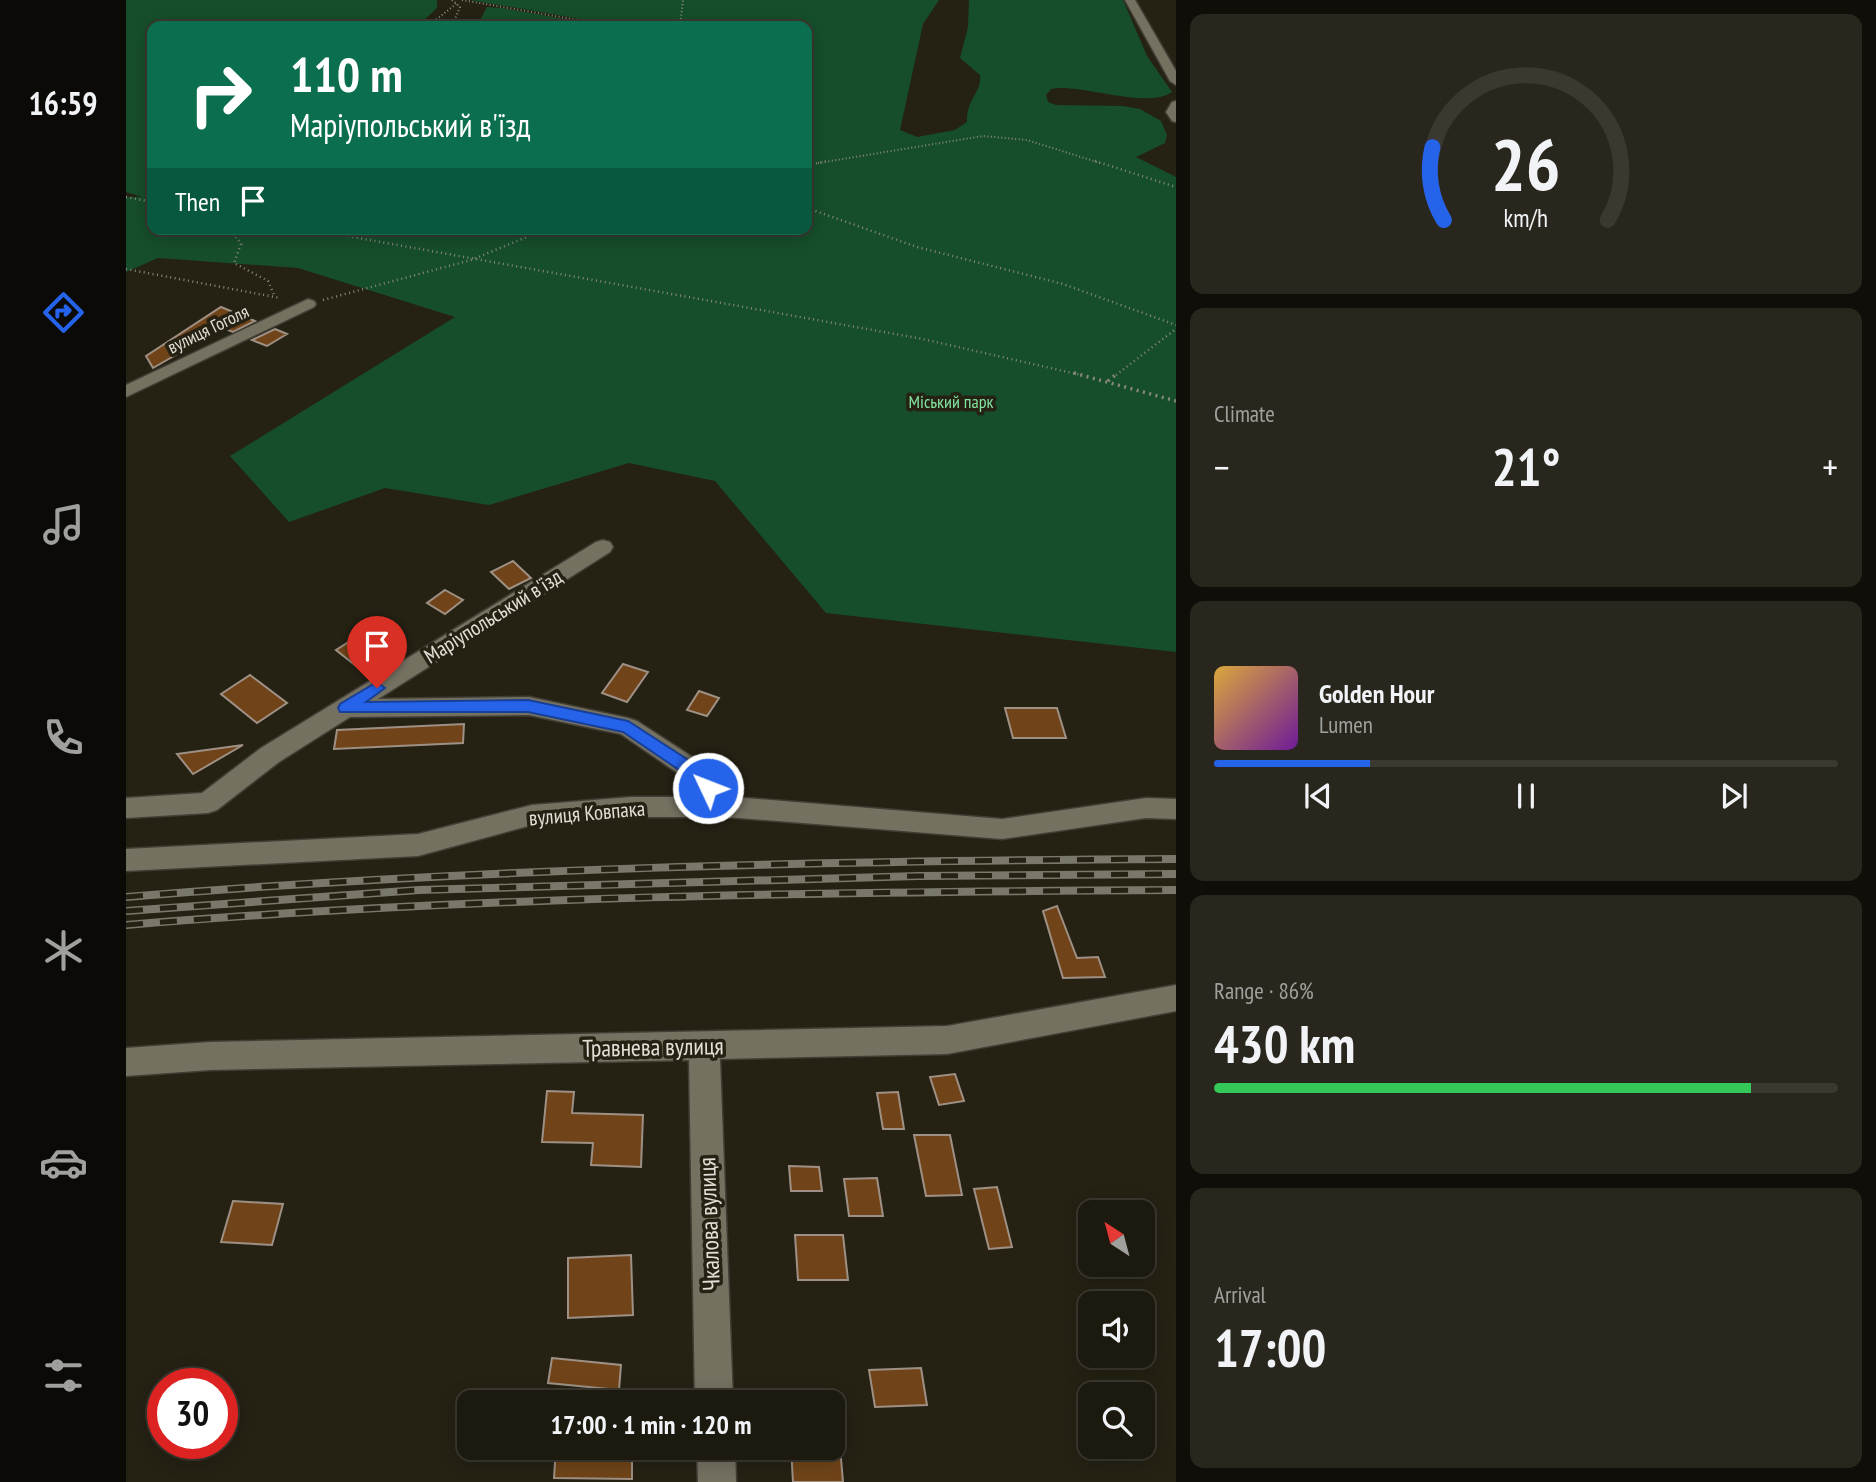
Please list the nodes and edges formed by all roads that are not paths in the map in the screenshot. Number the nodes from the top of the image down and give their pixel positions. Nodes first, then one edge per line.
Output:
1 (1130, 0) edge
2 (1176, 81) edge
3 (1176, 105) edge
4 (1176, 118) edge
5 (308, 304) road end
6 (126, 392) edge
7 (603, 547) dead end
8 (345, 708) junction
9 (726, 807) junction
10 (126, 808) edge
11 (1176, 809) edge
12 (126, 860) edge
13 (1176, 998) edge
14 (704, 1045) junction
15 (126, 1062) edge
16 (715, 1390) edge
17 (716, 1460) edge
18 (717, 1482) edge

1 - 2 street
3 - 4 street
5 - 6 street, вулиця Гоголя
7 - 8 street, Маріупольський в'їзд
8 - 9 street
8 - 10 street, Маріупольський в'їзд
9 - 11 street, вулиця Ковпака
9 - 12 street, вулиця Ковпака
13 - 14 street, Травнева вулиця
14 - 15 street, Травнева вулиця
14 - 16 street, Чкалова вулиця
17 - 18 street

